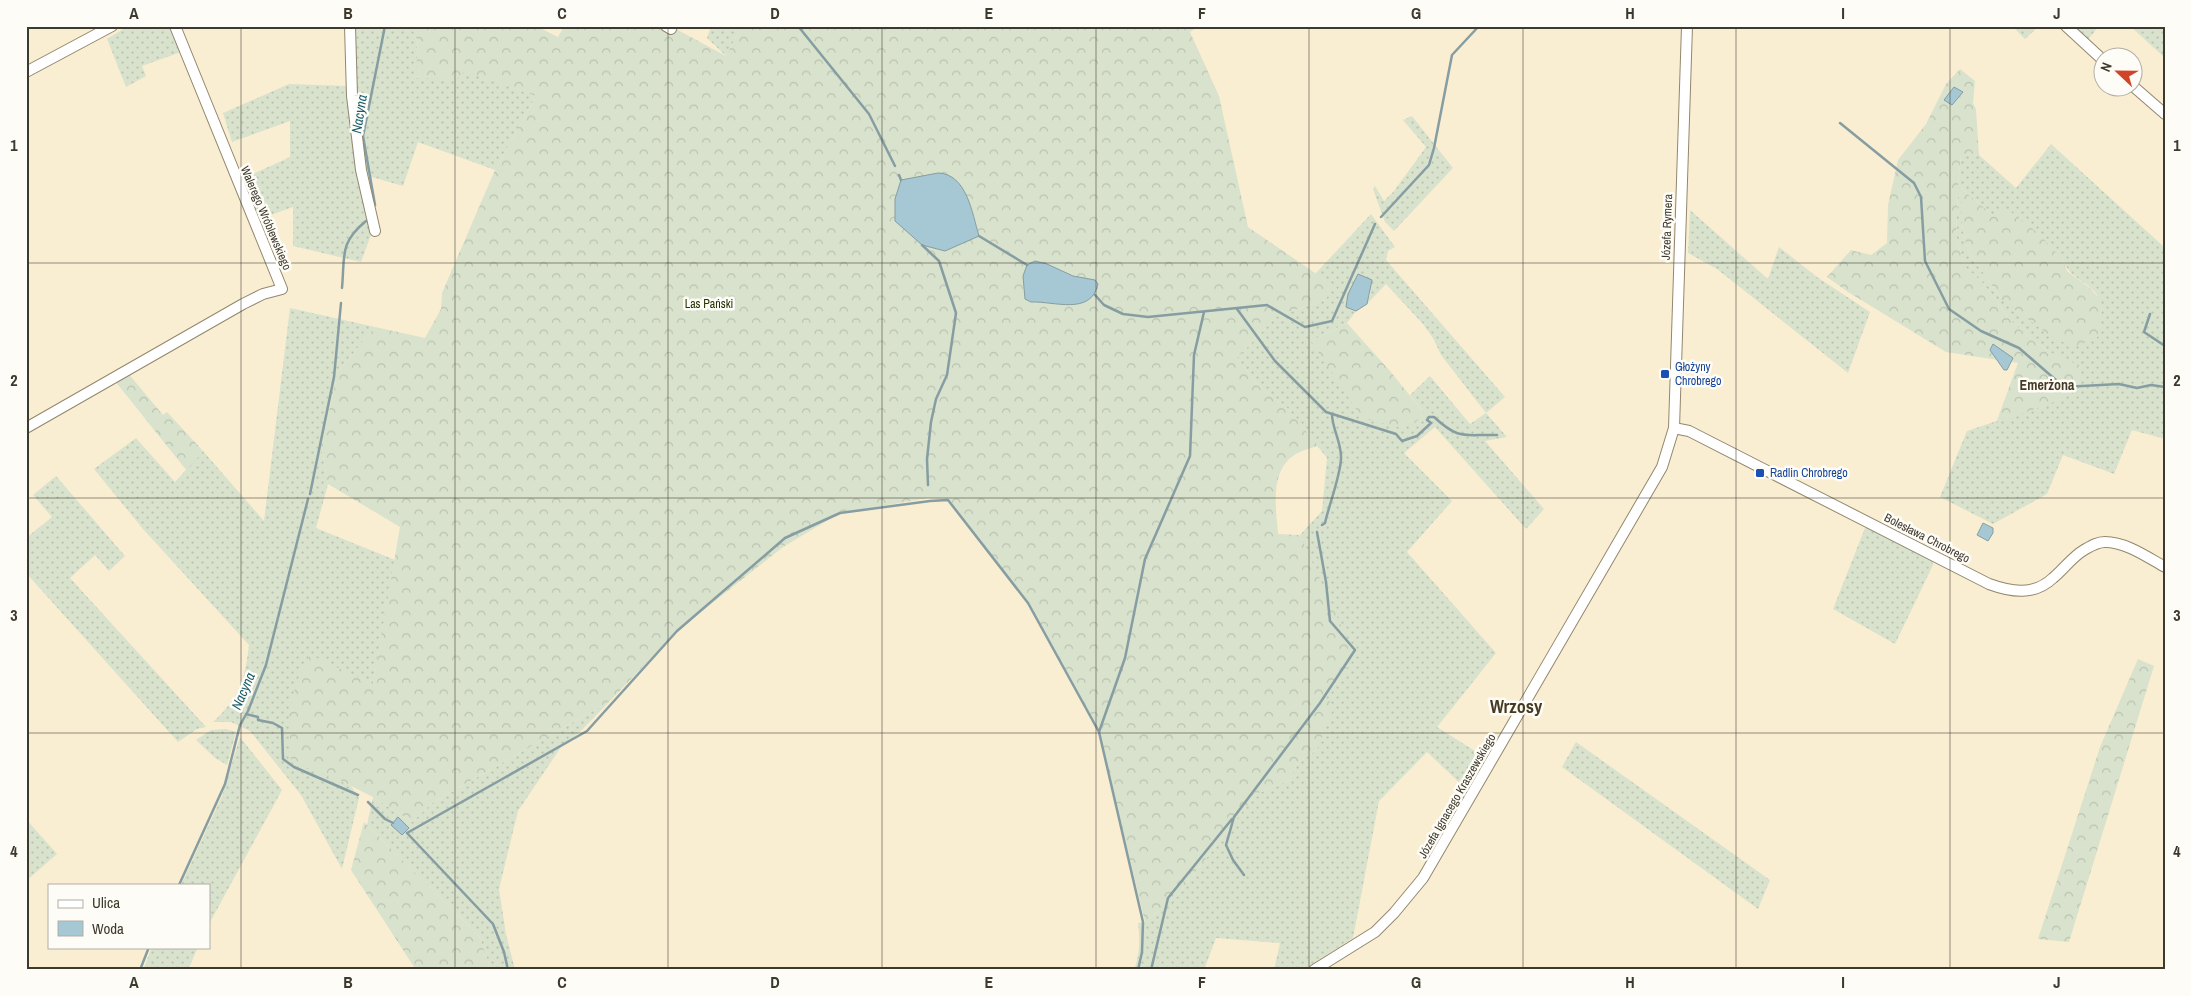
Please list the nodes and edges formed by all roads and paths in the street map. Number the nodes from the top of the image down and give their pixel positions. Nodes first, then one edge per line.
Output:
1 (112, 26) edge
2 (175, 26) edge
3 (350, 26) edge
4 (1687, 26) edge
5 (2066, 26) edge
6 (2094, 52) edge
7 (26, 72) edge
8 (2144, 96) edge
9 (2165, 114) edge
10 (376, 231) dead end
11 (26, 428) edge
12 (1674, 428) junction
13 (1671, 444) joint
14 (2165, 567) edge
15 (1314, 970) edge

1 - 7 street
2 - 11 street, Walerego Wróblewskiego
3 - 10 street
4 - 12 street, Józefa Rymera
5 - 6 street
8 - 9 street
12 - 13 street, Józefa Rymera
12 - 14 street, Bolesława Chrobrego
13 - 15 street, Józefa Ignacego Kraszewskiego

